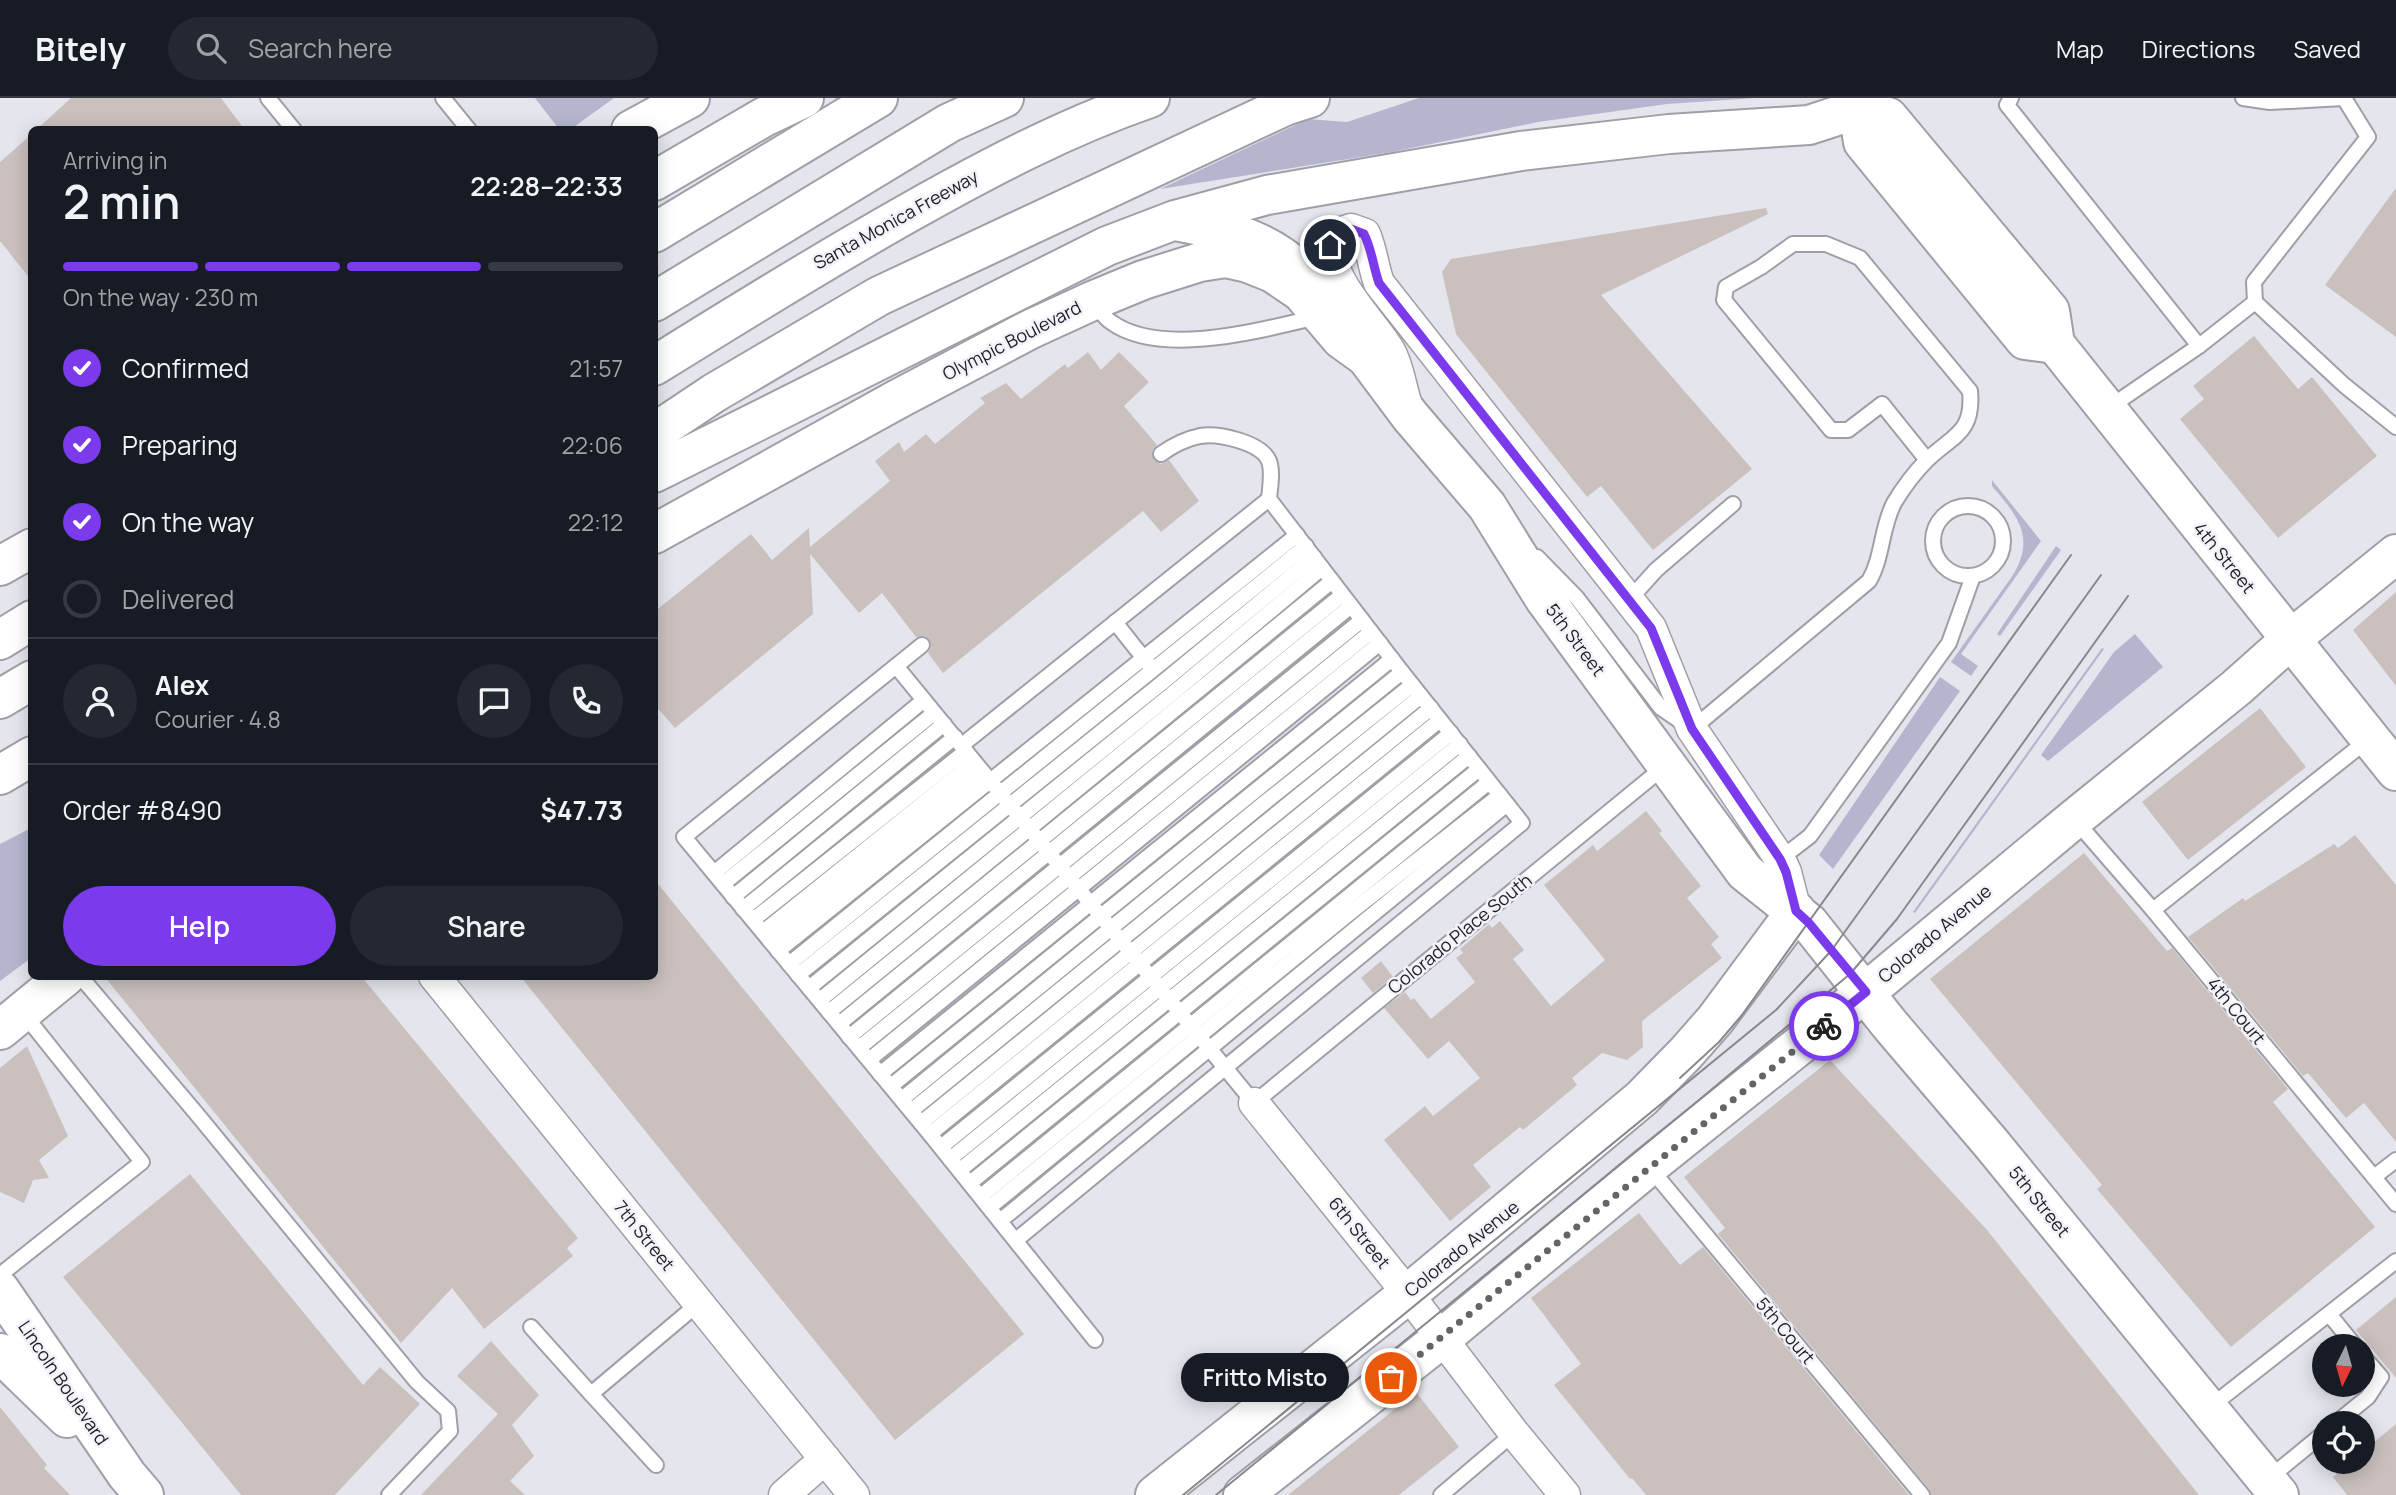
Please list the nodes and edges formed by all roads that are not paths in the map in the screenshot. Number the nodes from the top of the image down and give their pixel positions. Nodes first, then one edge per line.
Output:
1 (268, 98) edge
2 (443, 98) edge
3 (690, 98) edge
4 (804, 98) edge
5 (878, 98) edge
6 (1004, 98) edge
7 (1150, 98) edge
8 (1310, 98) edge
9 (2011, 98) edge
10 (2243, 98) edge
11 (2343, 98) edge
12 (1853, 104) edge
13 (291, 126) edge
14 (467, 126) edge
15 (638, 126) edge
16 (658, 179) edge
17 (1175, 220) junction
18 (658, 231) edge
19 (658, 300) edge
20 (1092, 301) junction
21 (2255, 302) junction
22 (1321, 316) junction
23 (2199, 346) junction
24 (1366, 357) junction
25 (658, 363) edge
26 (2106, 410) junction
27 (1410, 416) junction
28 (2396, 427) edge
29 (658, 430) edge
30 (1161, 454) dead end
31 (1927, 460) junction
32 (658, 471) edge
33 (1269, 499) junction
34 (1733, 504) dead end
35 (1487, 506) junction
36 (658, 532) edge
37 (28, 550) edge
38 (1310, 552) junction
39 (2396, 554) edge
40 (0, 566) edge
41 (1973, 576) junction
42 (1332, 581) junction
43 (1346, 600) junction
44 (1629, 600) junction
45 (28, 622) edge
46 (1115, 622) junction
47 (1371, 631) junction
48 (2291, 639) junction
49 (0, 640) edge
50 (922, 645) dead end
51 (1392, 659) junction
52 (1148, 663) junction
53 (897, 666) junction
54 (1402, 672) junction
55 (28, 682) edge
56 (1168, 687) junction
57 (1421, 696) junction
58 (0, 699) edge
59 (924, 700) junction
60 (1182, 705) junction
61 (939, 718) junction
62 (1440, 720) junction
63 (1197, 723) junction
64 (1692, 729) junction
65 (2369, 738) junction
66 (1460, 745) junction
67 (1216, 747) junction
68 (28, 758) edge
69 (972, 758) junction
70 (1231, 765) junction
71 (28, 766) edge
72 (1667, 766) junction
73 (1479, 769) junction
74 (2396, 771) edge
75 (0, 775) edge
76 (1243, 780) junction
77 (1489, 782) junction
78 (1253, 792) junction
79 (1000, 793) junction
80 (1504, 800) junction
81 (1263, 804) junction
82 (1015, 811) junction
83 (1273, 816) junction
84 (2074, 819) junction
85 (1035, 834) junction
86 (1287, 834) junction
87 (1049, 852) junction
88 (1780, 859) junction
89 (1312, 865) junction
90 (1059, 866) junction
91 (718, 879) junction
92 (1074, 884) junction
93 (1332, 889) junction
94 (733, 897) junction
95 (1089, 902) junction
96 (1346, 907) junction
97 (743, 909) junction
98 (2153, 910) junction
99 (1796, 911) junction
100 (1100, 915) junction
101 (753, 920) junction
102 (1361, 925) junction
103 (1116, 935) junction
104 (770, 941) junction
105 (1376, 943) junction
106 (1135, 958) junction
107 (794, 970) junction
108 (1150, 976) junction
109 (61, 980) edge
110 (83, 980) edge
111 (437, 980) edge
112 (809, 988) junction
113 (1866, 992) junction
114 (1165, 994) junction
115 (820, 1000) junction
116 (1179, 1012) junction
117 (834, 1018) junction
118 (11, 1021) edge
119 (1189, 1024) junction
120 (1199, 1037) junction
121 (854, 1042) junction
122 (1209, 1048) junction
123 (869, 1060) junction
124 (1226, 1069) junction
125 (880, 1074) junction
126 (891, 1086) junction
127 (1254, 1104) junction
128 (906, 1105) junction
129 (926, 1128) junction
130 (941, 1147) junction
131 (2396, 1160) edge
132 (955, 1165) junction
133 (1649, 1166) junction
134 (2374, 1177) junction
135 (970, 1183) junction
136 (985, 1202) junction
137 (2396, 1204) edge
138 (1000, 1221) junction
139 (1016, 1240) junction
140 (2396, 1261) edge
141 (0, 1275) edge
142 (0, 1290) edge
143 (1408, 1294) junction
144 (699, 1303) junction
145 (2329, 1314) junction
146 (531, 1327) dead end
147 (2345, 1334) edge
148 (1442, 1338) junction
149 (1095, 1340) dead end
150 (0, 1353) edge
151 (2375, 1370) edge
152 (2375, 1386) edge
153 (591, 1395) junction
154 (2368, 1397) edge
155 (2208, 1409) junction
156 (2351, 1411) edge
157 (1514, 1433) junction
158 (2312, 1446) edge
159 (825, 1459) junction
160 (656, 1465) dead end
161 (135, 1485) edge
162 (2273, 1488) edge
163 (389, 1495) edge
164 (783, 1495) edge
165 (854, 1495) edge
166 (1155, 1495) edge
167 (1243, 1495) edge
168 (1441, 1495) edge
169 (1565, 1495) edge
170 (1922, 1495) edge

1 - 13 lane
2 - 14 lane
3 - 15 main road
4 - 16 main road
5 - 18 main road
6 - 19 main road
7 - 25 main road, Santa Monica Freeway
8 - 29 main road
9 - 23 lane
10 - 11 lane
11 - 21 lane
12 - 17 main road
12 - 26 main road, 4th Street
17 - 24 main road
17 - 32 main road
20 - 22 lane
20 - 22 main road, Olympic Boulevard
20 - 36 main road, Olympic Boulevard
21 - 23 lane
21 - 28 lane
22 - 24 main road, Olympic Boulevard
23 - 26 lane
24 - 27 main road, 5th Street
26 - 48 main road, 4th Street
27 - 35 main road, 5th Street
27 - 44 street, 5th Street
30 - 33 lane
31 - 31 lane
31 - 64 lane
33 - 38 lane
33 - 46 lane
34 - 44 lane
35 - 64 lane
35 - 72 main road, 5th Street
37 - 40 main road
38 - 42 lane
38 - 52 lane
38 - 56 lane
39 - 48 main road, Colorado Avenue
41 - 41 lane
41 - 88 lane
42 - 43 lane
42 - 60 lane
43 - 47 lane
43 - 63 lane
44 - 64 street, 5th Street
45 - 49 main road
46 - 52 lane
46 - 69 lane
47 - 51 lane
47 - 67 lane
47 - 70 lane
48 - 65 main road, 4th Street
48 - 84 main road, Colorado Avenue
50 - 53 lane
51 - 54 lane
51 - 76 lane
52 - 56 lane
52 - 69 lane
52 - 79 lane
53 - 59 lane
53 - 91 lane
54 - 57 lane
54 - 78 lane
55 - 58 main road
56 - 60 lane
56 - 82 lane
57 - 62 lane
57 - 81 lane
57 - 83 lane
57 - 86 lane
59 - 61 lane
59 - 91 lane
60 - 63 lane
60 - 85 lane
61 - 69 lane
61 - 91 lane
61 - 94 lane
62 - 66 lane
62 - 86 lane
63 - 67 lane
63 - 85 lane
63 - 87 lane
64 - 88 street, 5th Street
65 - 74 main road, 4th Street
65 - 98 lane
66 - 73 lane
66 - 89 lane
66 - 89 lane
67 - 70 lane
67 - 90 lane
67 - 92 lane
68 - 75 main road
69 - 79 lane
69 - 97 lane
69 - 101 lane
69 - 104 lane
69 - 104 lane
70 - 76 lane
70 - 92 lane
71 - 75 main road
72 - 99 main road, 5th Street
72 - 127 lane, Colorado Place South
73 - 77 lane
73 - 93 lane
76 - 78 lane
76 - 95 lane
77 - 80 lane
77 - 96 lane
78 - 81 lane
78 - 100 lane
79 - 82 lane
79 - 107 lane
80 - 96 lane
80 - 102 lane
80 - 105 lane
81 - 83 lane
81 - 103 lane
82 - 85 lane
82 - 107 lane
82 - 112 lane
83 - 86 lane
83 - 103 lane
84 - 98 lane, 4th Court
84 - 113 main road, Colorado Avenue
85 - 87 lane
85 - 115 lane
85 - 117 lane
86 - 89 lane
86 - 106 lane
87 - 90 lane
87 - 117 lane
88 - 99 street, 5th Street
89 - 93 lane
89 - 108 lane
89 - 114 lane
90 - 92 lane
90 - 121 lane
91 - 94 lane
92 - 95 lane
92 - 121 lane
92 - 123 lane
93 - 96 lane
93 - 116 lane
94 - 97 lane
95 - 100 lane
95 - 125 lane
96 - 102 lane
96 - 119 lane
96 - 120 lane
97 - 101 lane
98 - 134 lane, 4th Court
99 - 113 main road, 5th Street
99 - 143 main road, Colorado Avenue
100 - 103 lane
100 - 126 lane
101 - 104 lane
102 - 105 lane
102 - 122 lane
103 - 106 lane
103 - 128 lane
104 - 107 lane
105 - 124 lane
106 - 108 lane
106 - 129 lane
107 - 112 lane
108 - 114 lane
108 - 130 lane
109 - 118 main road
110 - 163 lane
111 - 144 street, 7th Street
112 - 115 lane
113 - 133 main road, Colorado Avenue
113 - 155 main road, 5th Street
114 - 116 lane
114 - 132 lane
115 - 117 lane
116 - 119 lane
116 - 135 lane
117 - 121 lane
118 - 141 lane
119 - 120 lane
119 - 136 lane
120 - 122 lane
120 - 136 lane
121 - 123 lane
122 - 124 lane
122 - 138 lane
123 - 125 lane
124 - 127 lane
124 - 139 lane
125 - 126 lane
126 - 128 lane
127 - 143 street, 6th Street
128 - 129 lane
129 - 130 lane
130 - 132 lane
131 - 134 lane
132 - 135 lane
133 - 148 main road, Colorado Avenue
133 - 170 lane, 5th Court
134 - 137 lane, 4th Court
135 - 136 lane
136 - 138 lane
138 - 139 lane
139 - 149 lane
140 - 145 lane
142 - 161 main road, Lincoln Boulevard
143 - 148 street, 6th Street
143 - 166 main road, Colorado Avenue
144 - 153 lane
144 - 159 street, 7th Street
145 - 147 lane
145 - 155 lane
146 - 153 lane
148 - 157 street, 6th Street
148 - 167 main road, Colorado Avenue
150 - 161 main road, Lincoln Boulevard
151 - 152 lane
153 - 160 lane
154 - 156 lane
155 - 162 main road, 5th Street
157 - 168 lane
157 - 169 street, 6th Street
158 - 162 lane
159 - 164 street
159 - 165 street, 7th Street

